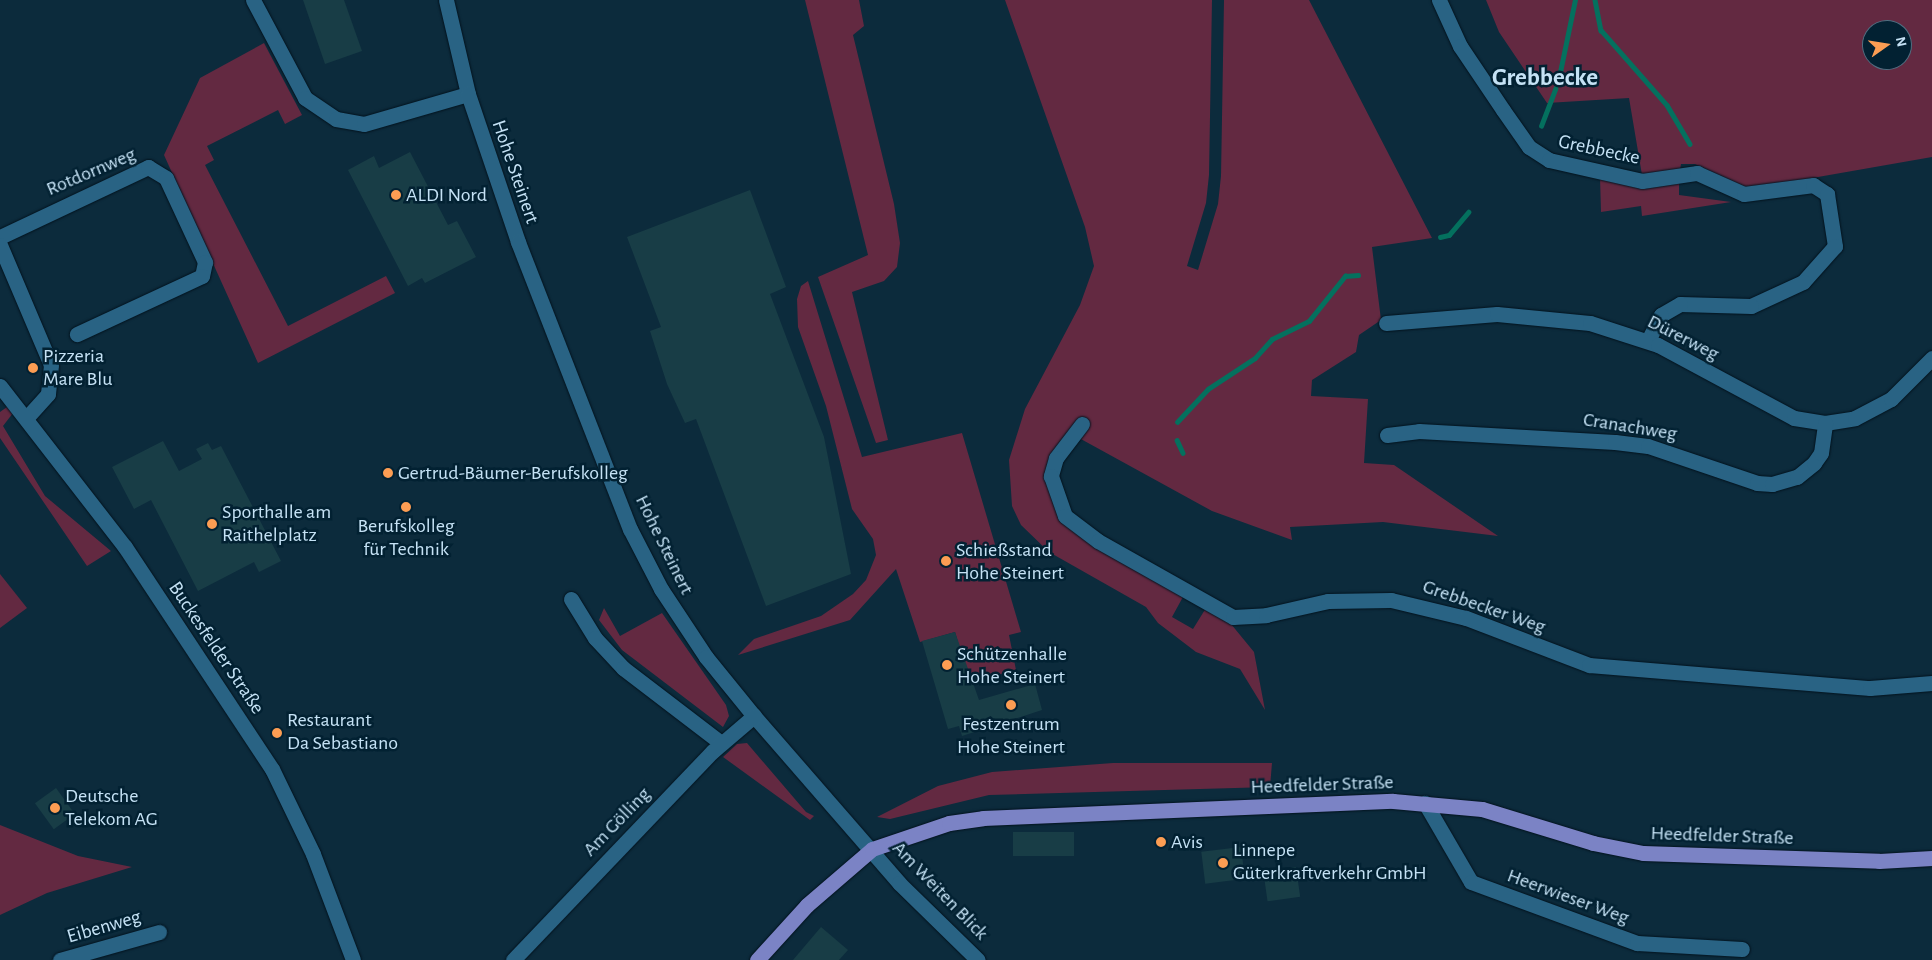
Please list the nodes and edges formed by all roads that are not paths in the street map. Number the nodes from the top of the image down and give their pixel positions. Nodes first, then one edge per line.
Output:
1 (253, 0) edge
2 (446, 0) edge
3 (1439, 0) edge
4 (468, 94) junction
5 (0, 237) edge
6 (0, 245) edge
7 (1386, 323) dead end
8 (77, 334) dead end
9 (1648, 340) junction
10 (1932, 358) edge
11 (0, 386) edge
12 (28, 416) junction
13 (1825, 423) junction
14 (1082, 424) dead end
15 (1387, 435) dead end
16 (571, 599) dead end
17 (1932, 683) edge
18 (754, 716) junction
19 (721, 743) junction
20 (1425, 803) junction
21 (872, 849) junction
22 (1932, 858) edge
23 (158, 932) dead end
24 (1742, 949) dead end
25 (60, 960) edge
26 (353, 960) edge
27 (513, 960) edge
28 (757, 960) edge
29 (978, 960) edge

1 - 4 street
2 - 4 street, Hohe Steinert
3 - 9 street, Grebbecke
4 - 18 street, Hohe Steinert
5 - 8 street, Rotdornweg
6 - 12 street
7 - 9 street, Dürerweg
9 - 13 street, Dürerweg
10 - 13 street, Dürerweg
11 - 12 street, Buckesfelder Straße
12 - 26 street, Buckesfelder Straße
13 - 15 street, Cranachweg
14 - 17 street, Grebbecker Weg
16 - 19 street
18 - 19 street, Am Gölling
18 - 21 street, Hohe Steinert
19 - 27 street, Am Gölling
20 - 21 main road, Heedfelder Straße
20 - 22 main road, Heedfelder Straße
20 - 24 street, Heerwieser Weg
21 - 28 main road, Heedfelder Straße
21 - 29 street, Am Weiten Blick
23 - 25 street, Eibenweg

